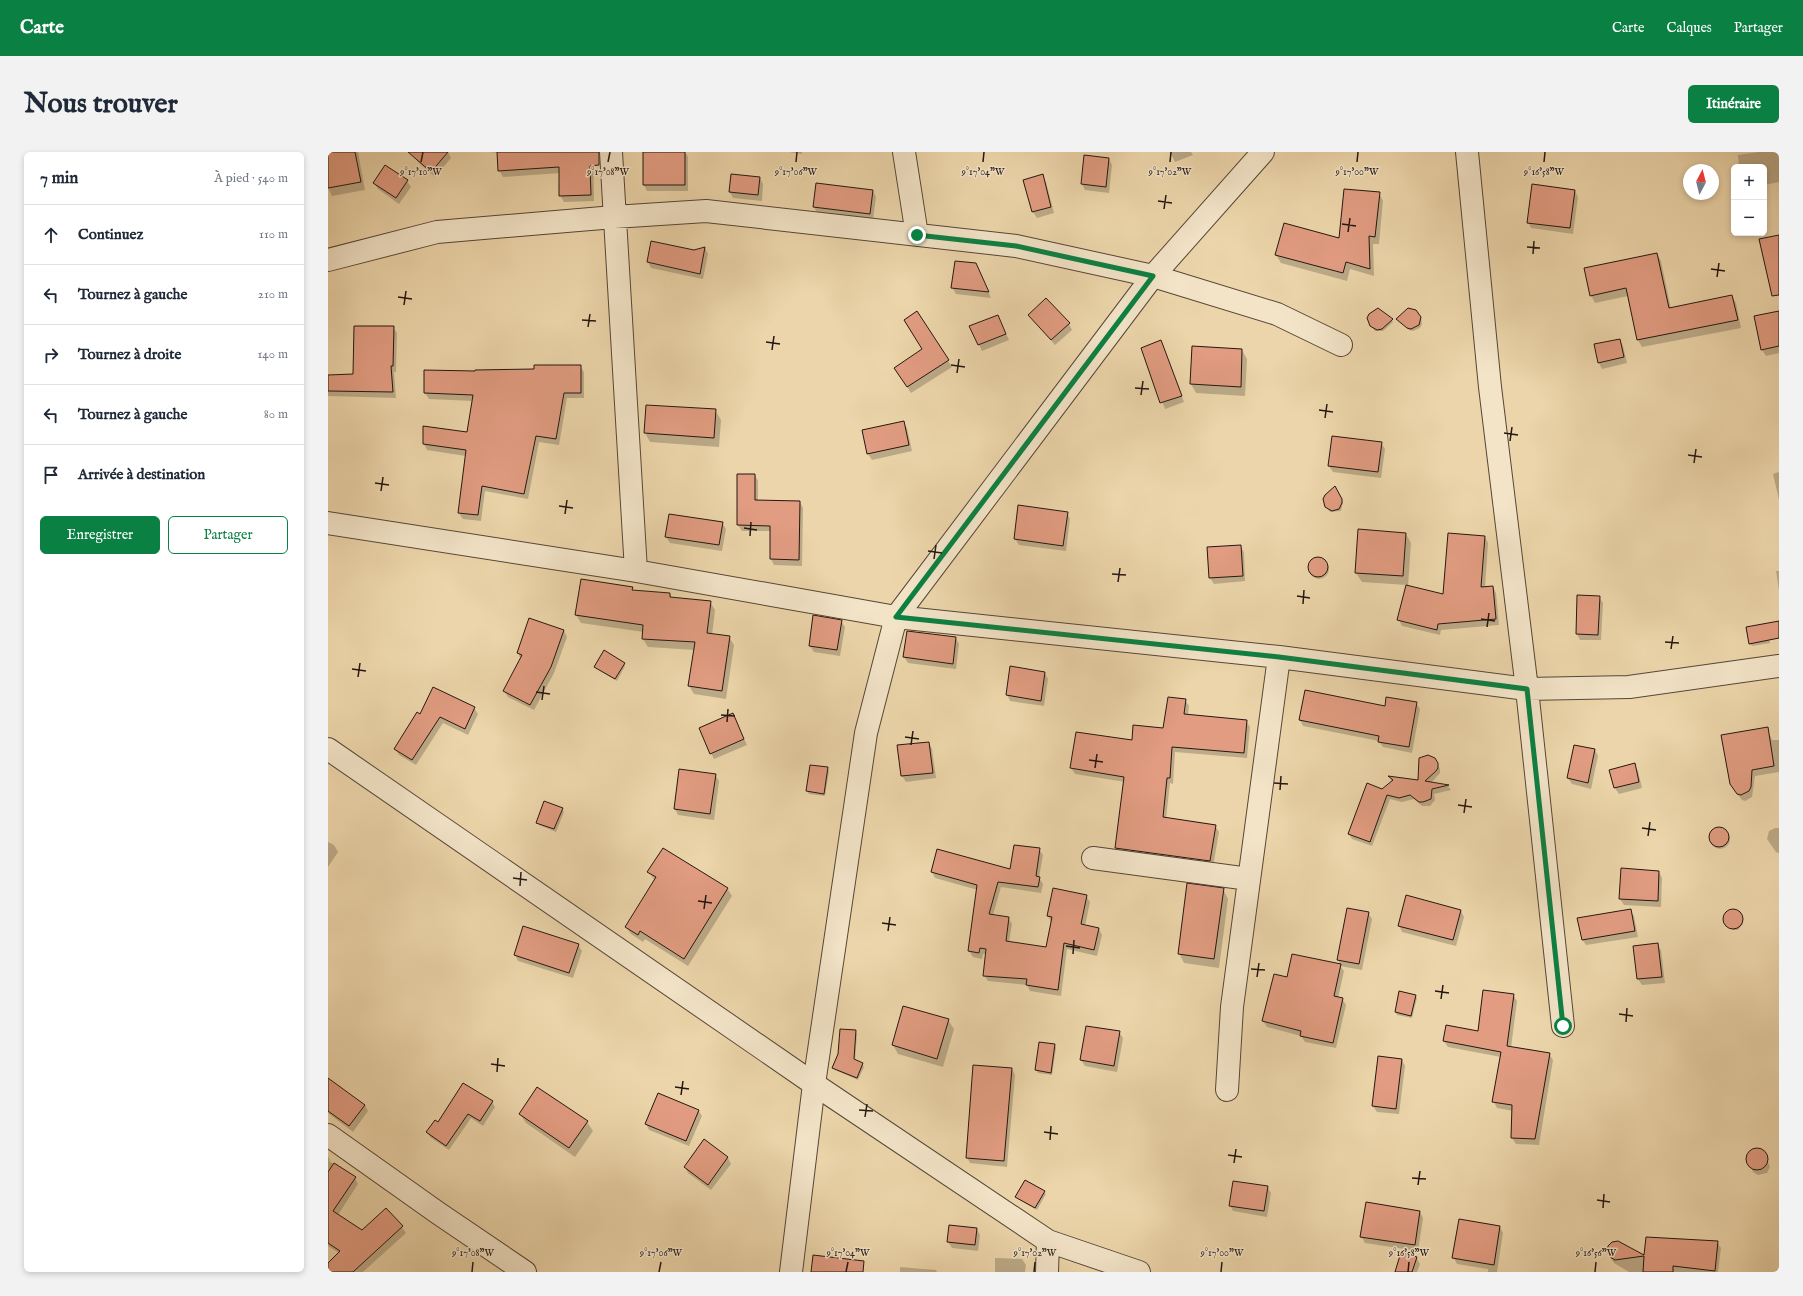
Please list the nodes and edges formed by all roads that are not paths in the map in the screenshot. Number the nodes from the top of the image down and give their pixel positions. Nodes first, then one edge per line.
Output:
1 (611, 152) edge
2 (904, 152) edge
3 (1263, 152) edge
4 (1467, 152) edge
5 (614, 217) junction
6 (917, 235) junction
7 (328, 260) edge
8 (1153, 276) junction
9 (1341, 345) dead end
10 (328, 523) edge
11 (636, 571) junction
12 (896, 617) junction
13 (1279, 657) junction
14 (1779, 666) edge
15 (1527, 689) junction
16 (328, 749) edge
17 (1093, 858) dead end
18 (1249, 879) junction
19 (1563, 1026) dead end
20 (814, 1084) junction
21 (1227, 1090) dead end
22 (328, 1135) edge
23 (1048, 1241) junction
24 (525, 1272) edge
25 (791, 1272) edge
26 (1047, 1272) edge
27 (1139, 1272) edge

1 - 5 street
2 - 6 street
3 - 8 street
4 - 15 street
5 - 6 street
5 - 7 street
5 - 11 street
6 - 8 street
8 - 9 street
8 - 12 street
10 - 11 street
11 - 12 street
12 - 13 street
12 - 20 street
13 - 15 street
13 - 18 street
14 - 15 street
15 - 19 street
16 - 20 street
17 - 18 street
18 - 21 street
20 - 23 street
20 - 25 street
22 - 24 street
23 - 26 street
23 - 27 street

